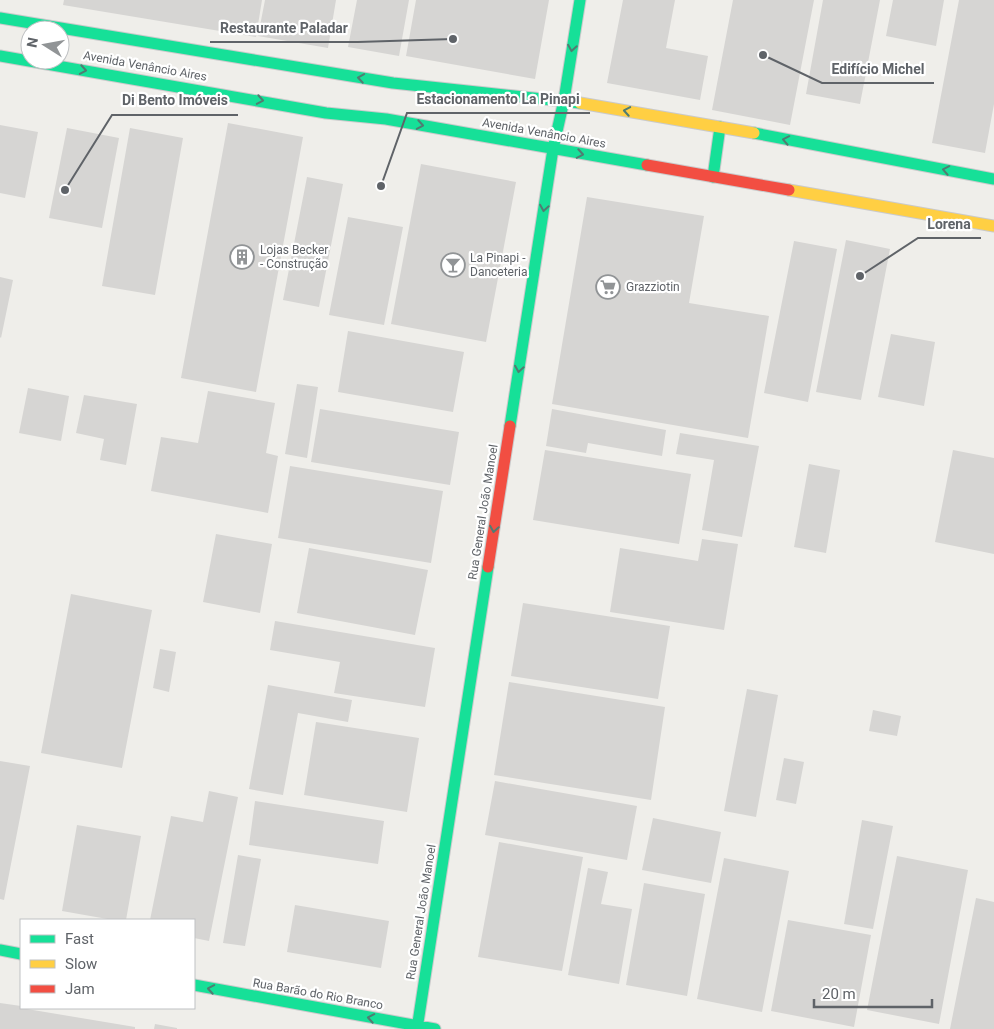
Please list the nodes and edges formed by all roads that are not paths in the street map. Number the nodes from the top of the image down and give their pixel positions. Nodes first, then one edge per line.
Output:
1 (580, 0) edge
2 (0, 18) edge
3 (0, 56) edge
4 (564, 100) junction
5 (720, 127) junction
6 (553, 149) junction
7 (713, 177) junction
8 (994, 179) edge
9 (994, 226) edge
10 (0, 950) edge
11 (20, 954) edge
12 (195, 985) edge
13 (417, 1028) edge
14 (436, 1029) edge

1 -> 4 main road, Rua General João Manoel
4 -> 2 main road, Avenida Venâncio Aires
3 -> 6 main road, Avenida Venâncio Aires
5 -> 4 main road, Avenida Venâncio Aires
4 - 6 main road, Rua General João Manoel
5 - 7 main road
8 -> 5 main road, Avenida Venâncio Aires
6 -> 7 main road, Avenida Venâncio Aires
6 -> 13 main road, Rua General João Manoel
7 - 9 main road, Avenida Venâncio Aires
10 - 11 main road
13 -> 12 main road, Rua Barão do Rio Branco
13 - 14 main road, Rua Barão do Rio Branco

